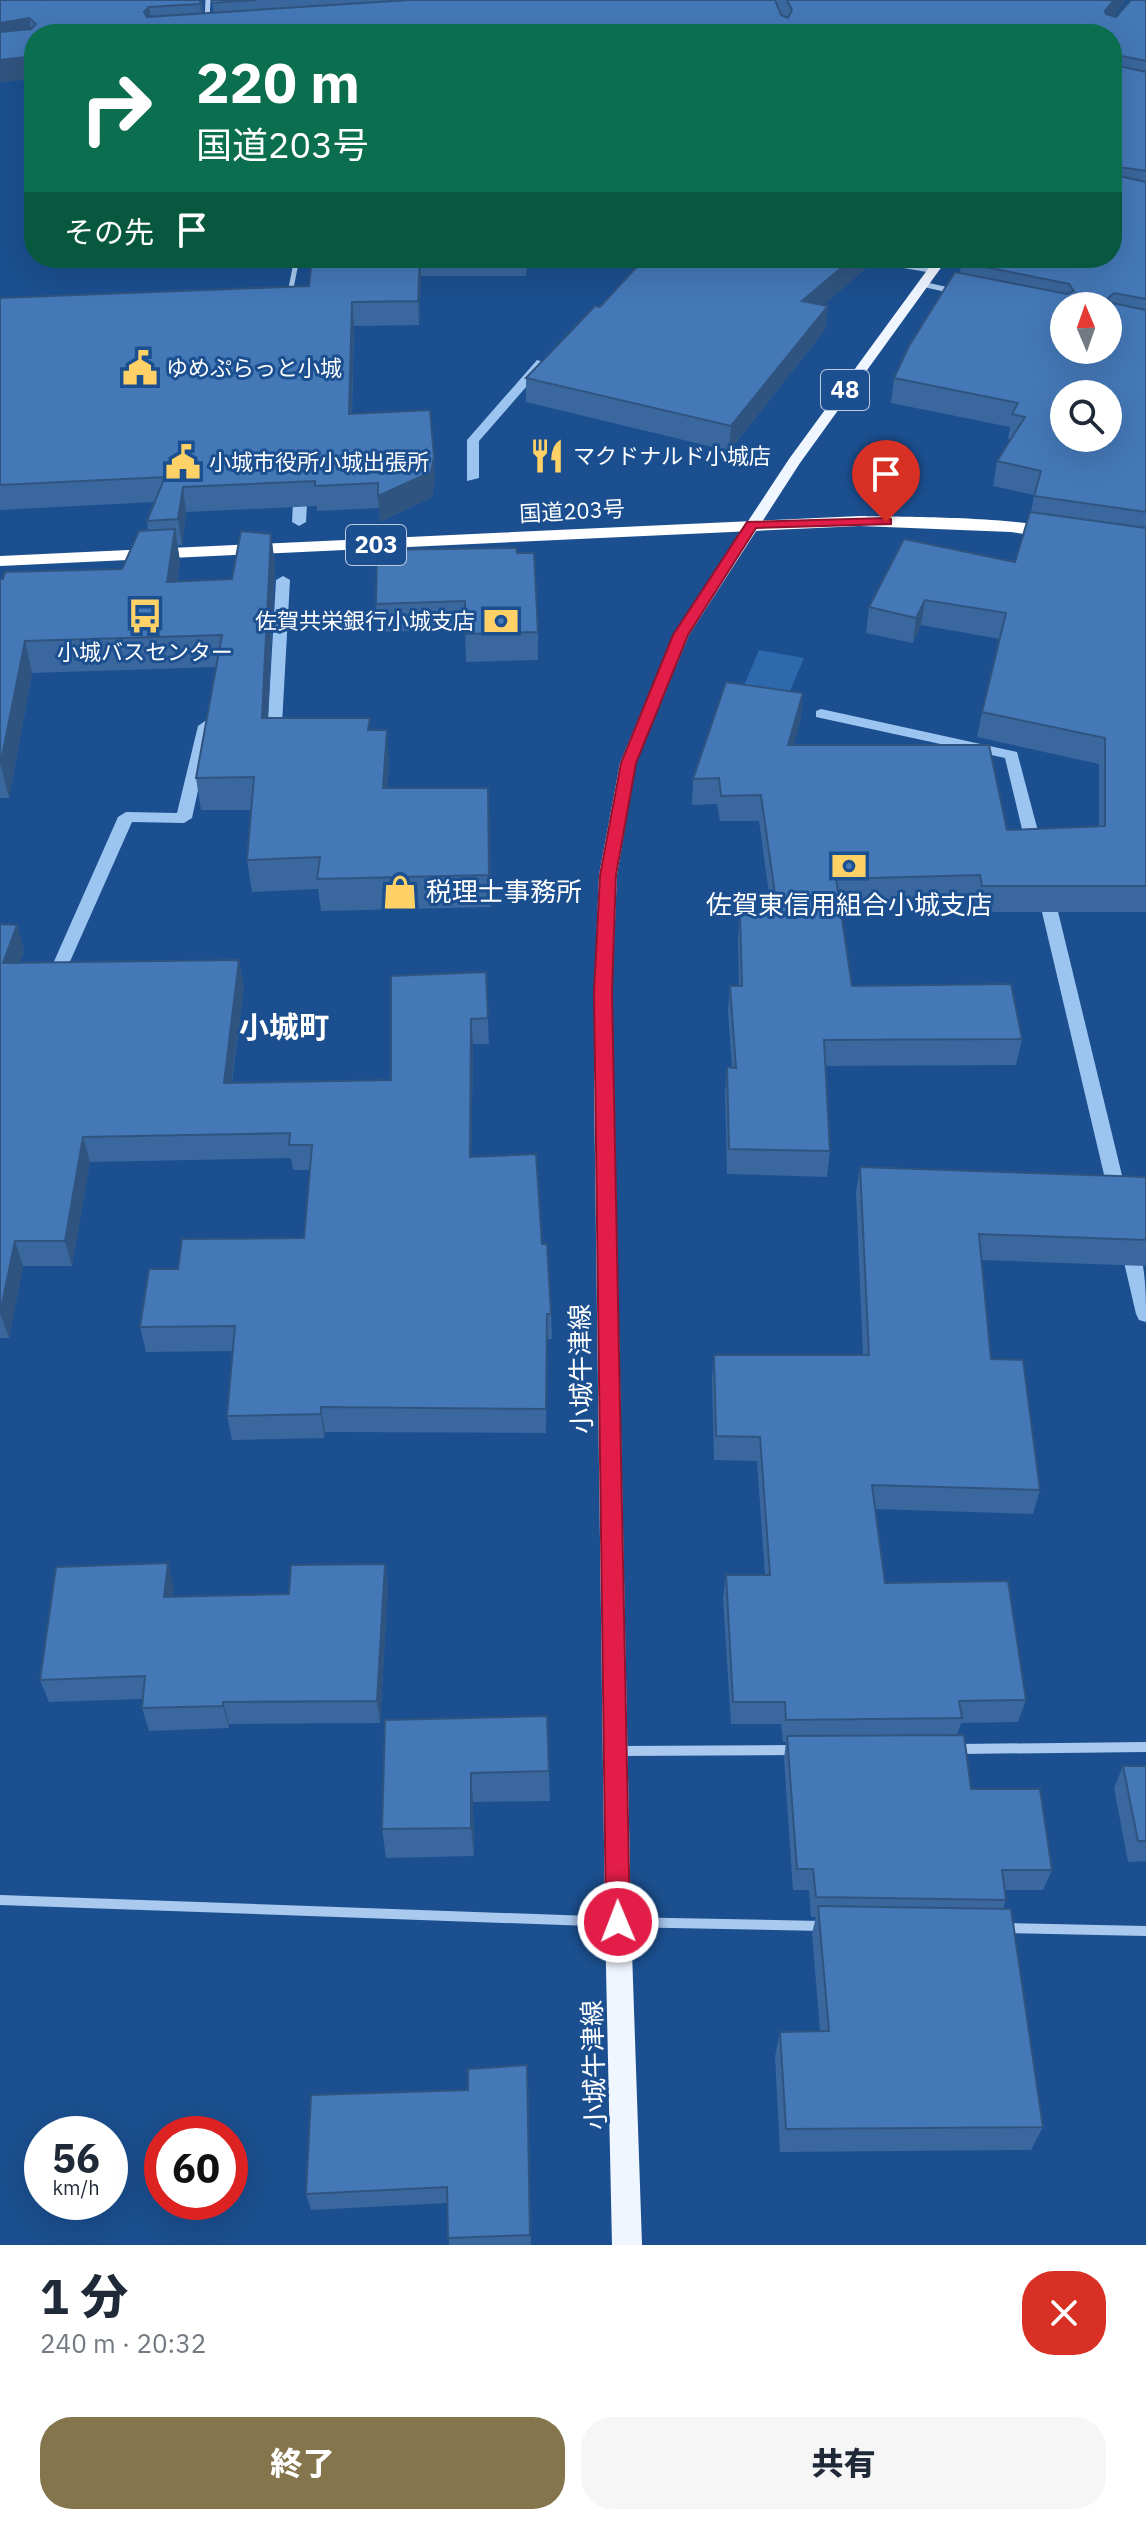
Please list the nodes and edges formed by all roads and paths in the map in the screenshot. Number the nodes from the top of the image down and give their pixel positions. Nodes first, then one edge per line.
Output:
1 (208, 0) edge
2 (208, 24) edge
3 (295, 268) edge
4 (915, 268) edge
5 (935, 268) edge
6 (933, 271) junction
7 (922, 284) junction
8 (956, 291) edge
9 (290, 296) edge
10 (752, 524) junction
11 (1070, 535) edge
12 (0, 561) edge
13 (1146, 1747) edge
14 (944, 1749) edge
15 (804, 1750) edge
16 (615, 1751) junction
17 (0, 1900) edge
18 (618, 1922) junction
19 (830, 1926) edge
20 (988, 1928) edge
21 (1146, 1931) edge
22 (627, 2245) edge

1 - 2 street
3 - 9 street
4 - 6 lane
5 - 6 main road, 48
6 - 7 main road, 48
7 - 8 street
7 - 10 main road, 48
10 - 11 highway, 国道203号 / 203
10 - 12 highway, 国道203号 / 203
10 - 16 main road, 小城牛津線
13 - 14 street
15 - 16 street
16 - 18 main road, 小城牛津線
17 - 18 street
18 - 19 street
18 - 22 main road, 小城牛津線
20 - 21 street

